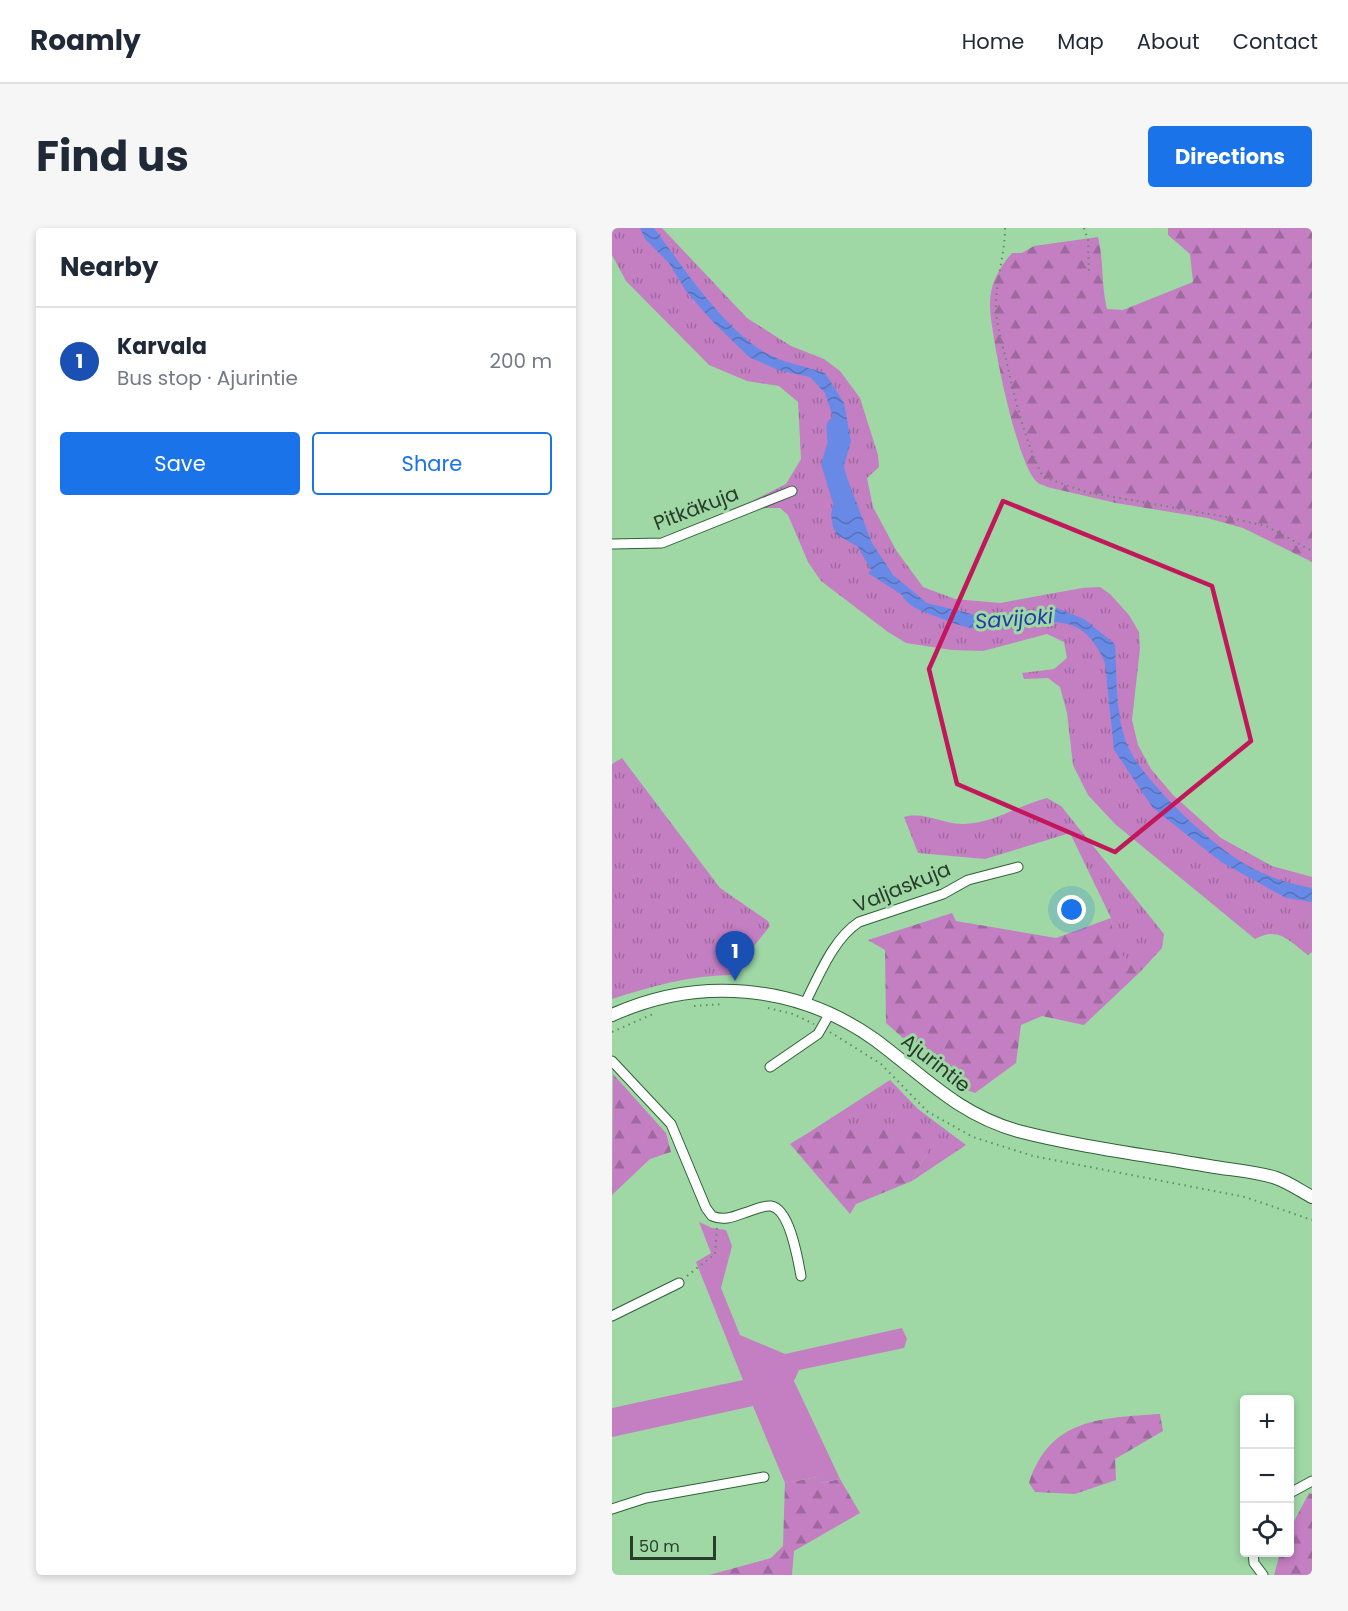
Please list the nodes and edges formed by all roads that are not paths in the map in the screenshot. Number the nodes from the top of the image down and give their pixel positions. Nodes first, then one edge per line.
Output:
1 (792, 492) dead end
2 (612, 544) edge
3 (1018, 867) dead end
4 (805, 1003) junction
5 (830, 1013) junction
6 (612, 1015) edge
7 (612, 1061) edge
8 (770, 1066) dead end
9 (1312, 1197) edge
10 (801, 1276) dead end
11 (679, 1283) road end
12 (612, 1316) edge
13 (764, 1477) dead end
14 (1312, 1481) edge
15 (1294, 1491) edge
16 (612, 1509) edge
17 (1253, 1557) edge
18 (1263, 1575) edge

1 - 2 street, Pitkäkuja
3 - 4 street, Valjaskuja
4 - 5 street, Ajurintie
4 - 6 street, Ajurintie
5 - 8 street
5 - 9 street, Ajurintie
7 - 10 street
11 - 12 street
13 - 16 street
14 - 15 street
17 - 18 street

